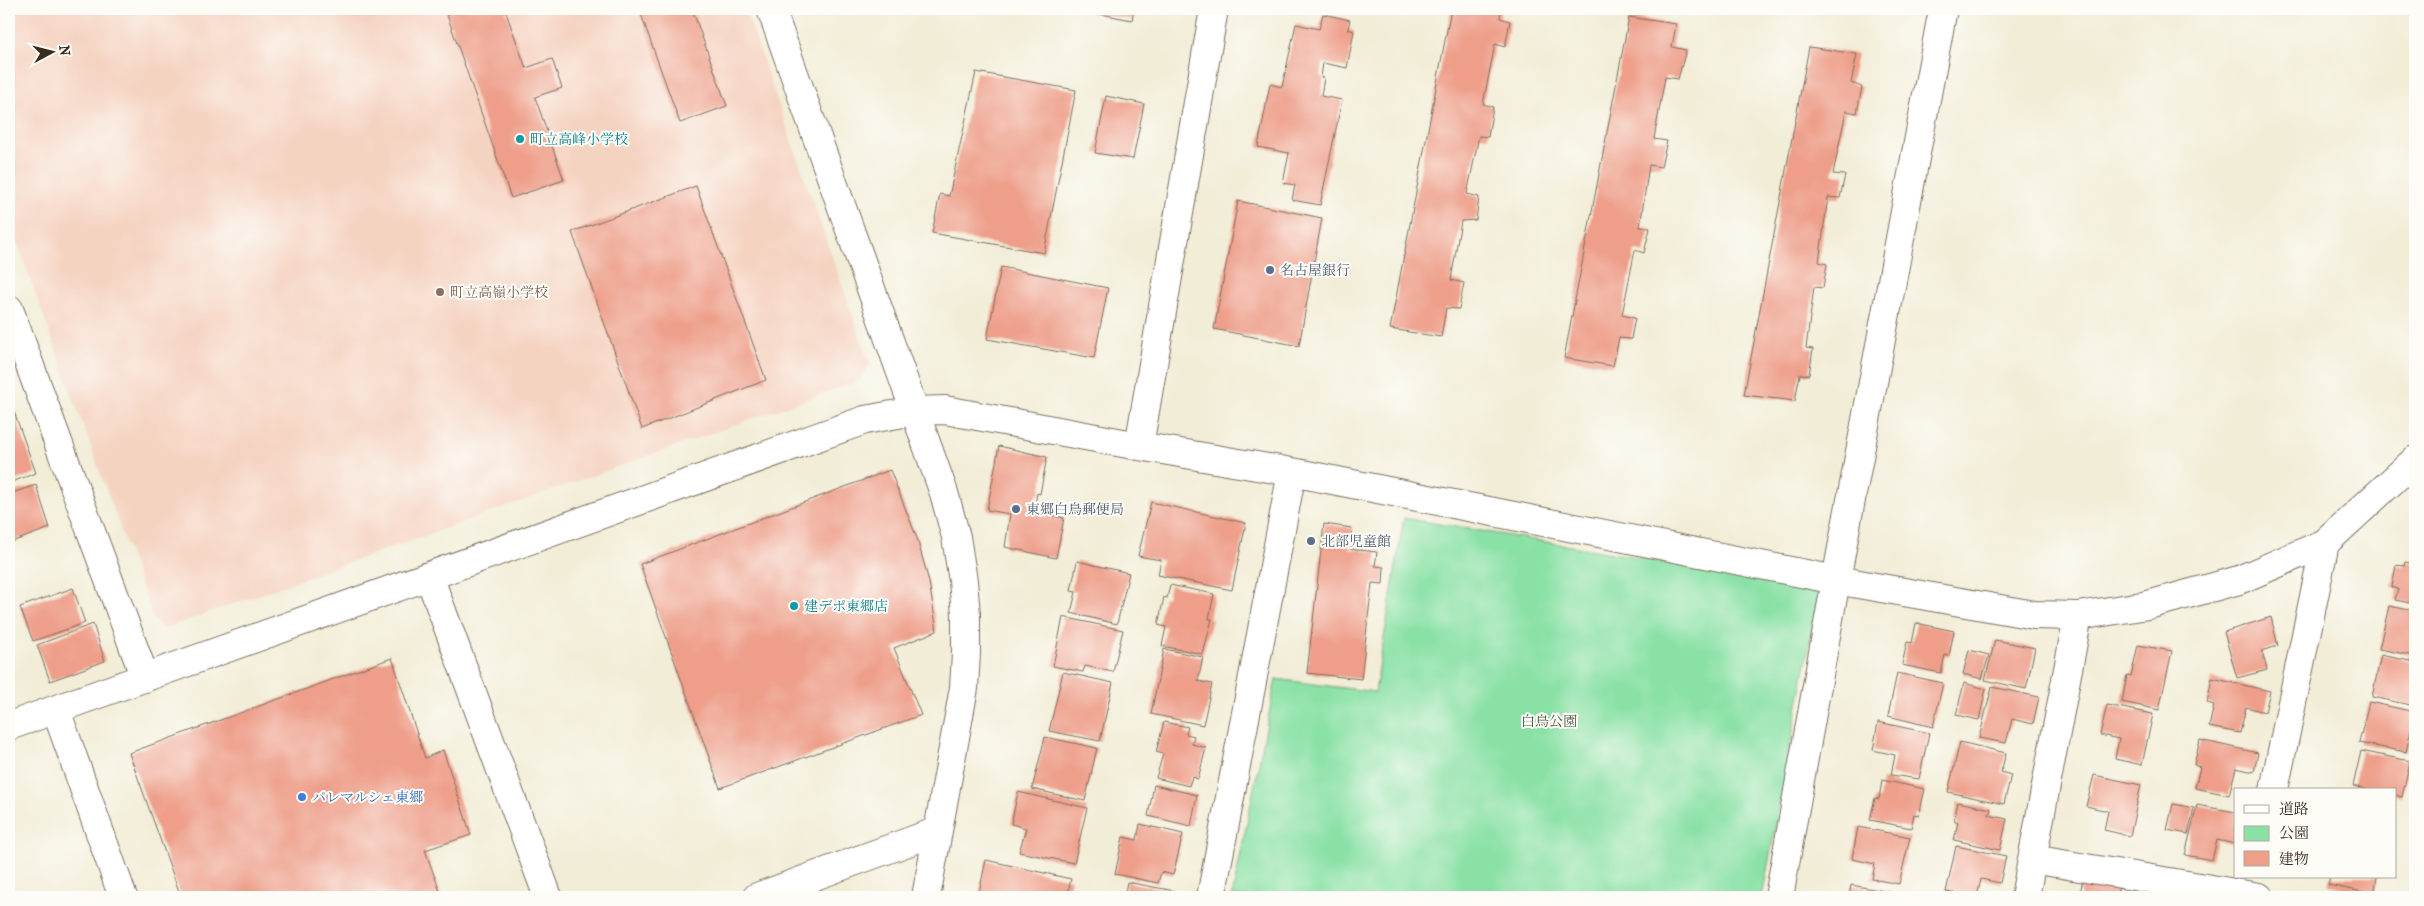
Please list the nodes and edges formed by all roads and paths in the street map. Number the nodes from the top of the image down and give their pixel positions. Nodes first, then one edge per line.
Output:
1 (771, 9) edge
2 (1214, 9) edge
3 (1943, 9) edge
4 (9, 309) edge
5 (914, 410) junction
6 (1138, 446) junction
7 (2415, 460) edge
8 (1292, 472) junction
9 (2324, 543) junction
10 (429, 576) junction
11 (1836, 580) junction
12 (2078, 616) junction
13 (144, 678) junction
14 (56, 710) junction
15 (9, 726) edge
16 (2274, 788) edge
17 (938, 831) junction
18 (2032, 859) junction
19 (2256, 890) edge
20 (123, 897) edge
21 (548, 897) edge
22 (757, 897) edge
23 (926, 897) edge
24 (1212, 897) edge
25 (1779, 897) edge
26 (2025, 897) edge

1 - 5 street
2 - 6 street
3 - 11 street
4 - 13 street
5 - 6 street
5 - 10 street
5 - 17 street
6 - 8 street
7 - 9 street
8 - 11 street
8 - 24 street
9 - 12 street
9 - 16 street
10 - 13 street
10 - 21 street
11 - 12 street
11 - 25 street
12 - 18 street
13 - 14 street
14 - 15 street
14 - 20 street
17 - 22 street
17 - 23 street
18 - 19 street
18 - 26 street

